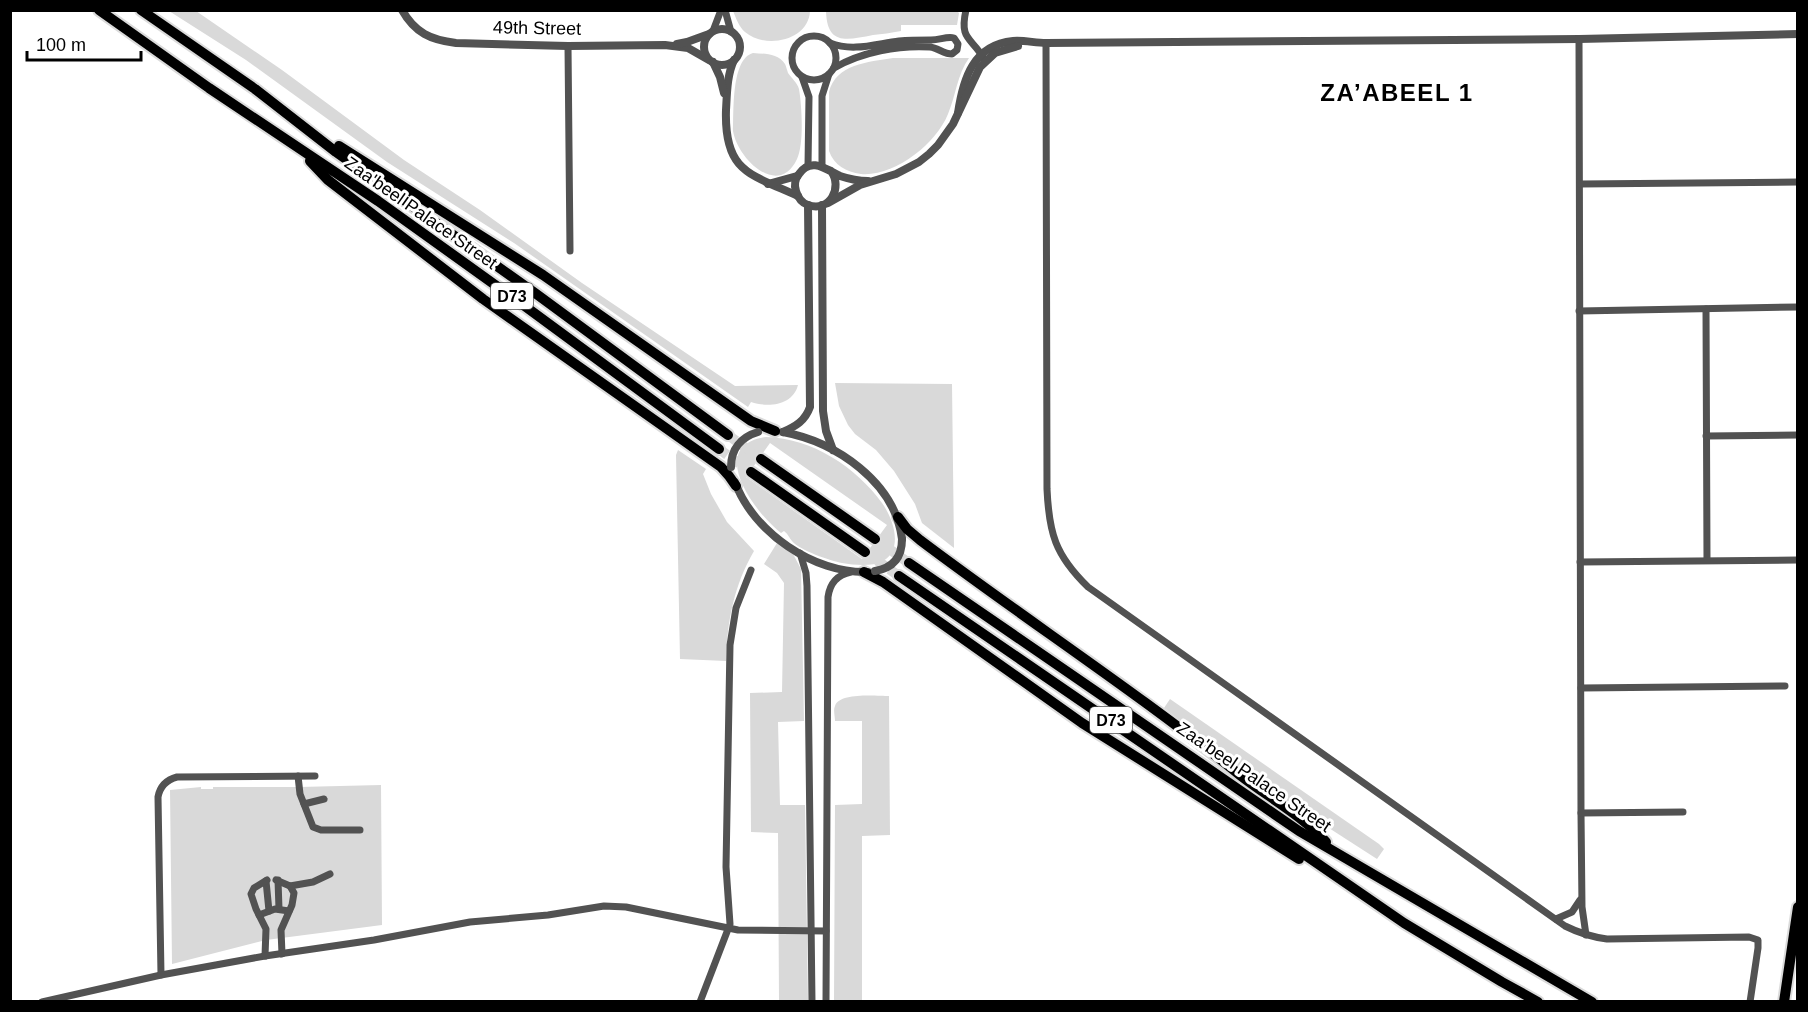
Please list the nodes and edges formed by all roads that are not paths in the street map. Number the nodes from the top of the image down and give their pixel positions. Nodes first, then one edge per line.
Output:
1 (99, 10) edge
2 (141, 10) edge
3 (402, 10) edge
4 (721, 10) edge
5 (726, 10) edge
6 (966, 10) edge
7 (731, 32) junction
8 (711, 33) junction
9 (1797, 34) edge
10 (1579, 39) junction
11 (830, 43) junction
12 (1046, 43) junction
13 (665, 45) junction
14 (568, 46) junction
15 (983, 58) junction
16 (734, 60) junction
17 (711, 61) junction
18 (834, 68) junction
19 (829, 74) junction
20 (800, 75) junction
21 (726, 105) junction
22 (315, 135) junction
23 (300, 149) junction
24 (808, 166) junction
25 (822, 166) junction
26 (831, 171) junction
27 (797, 176) junction
28 (872, 181) junction
29 (1797, 182) edge
30 (768, 184) junction
31 (1580, 184) junction
32 (798, 196) junction
33 (825, 204) junction
34 (808, 205) junction
35 (570, 251) dead end
36 (1797, 307) edge
37 (1706, 309) junction
38 (1579, 311) junction
39 (779, 431) junction
40 (728, 435) tunnel mouth
41 (1797, 435) edge
42 (1706, 436) junction
43 (720, 449) tunnel mouth
44 (833, 450) junction
45 (761, 459) tunnel mouth
46 (751, 472) tunnel mouth
47 (736, 486) junction
48 (898, 517) junction
49 (875, 539) tunnel mouth
50 (866, 552) tunnel mouth
51 (800, 553) junction
52 (1707, 560) junction
53 (1797, 560) edge
54 (1580, 562) junction
55 (909, 563) tunnel mouth
56 (751, 570) dead end
57 (865, 572) junction
58 (900, 576) tunnel mouth
59 (1785, 686) dead end
60 (1581, 688) junction
61 (298, 776) junction
62 (315, 776) dead end
63 (324, 799) dead end
64 (304, 804) junction
65 (1683, 812) dead end
66 (1581, 813) junction
67 (360, 830) dead end
68 (1330, 847) junction
69 (1321, 867) junction
70 (330, 874) dead end
71 (290, 886) junction
72 (1582, 898) junction
73 (1797, 907) edge
74 (279, 909) junction
75 (269, 910) junction
76 (289, 911) junction
77 (259, 915) junction
78 (1556, 919) junction
79 (729, 929) junction
80 (811, 931) junction
81 (826, 931) junction
82 (1586, 935) junction
83 (282, 954) junction
84 (265, 956) junction
85 (161, 975) junction
86 (42, 1002) edge
87 (700, 1002) edge
88 (812, 1002) edge
89 (826, 1002) edge
90 (1538, 1002) edge
91 (1592, 1002) edge
92 (1750, 1002) edge
93 (1784, 1002) edge

1 - 23 main road, Zaa'beel Palace Street / D73
2 - 22 main road, Zaa'beel Palace Street / D73
3 - 14 street, 49th Street
4 - 8 street
5 - 7 street
6 - 15 street
7 - 8 street
7 - 16 street
8 - 13 street, 49th Street
8 - 17 street
9 - 10 street
10 - 12 street
10 - 31 street
11 - 18 street
11 - 18 street
11 - 20 street
12 - 15 street
12 - 78 street
13 - 14 street, 49th Street
13 - 17 street, 49th Street
14 - 35 street
15 - 28 street
16 - 17 street
16 - 21 street
17 - 21 street
18 - 19 street
19 - 20 street
19 - 25 street
20 - 24 street
21 - 30 street
22 - 39 main road
22 - 40 main road, Zaa'beel Palace Street / D73
23 - 43 main road, Zaa'beel Palace Street / D73
23 - 47 main road
24 - 25 street
24 - 27 street
25 - 26 street
26 - 28 street
26 - 33 street
27 - 30 street
27 - 32 street
28 - 33 street
29 - 31 street
30 - 32 street
31 - 38 street
32 - 34 street
33 - 34 street
33 - 44 street
34 - 39 street
36 - 37 street
37 - 38 street
37 - 42 street
38 - 54 street
39 - 44 street
39 - 47 street, bridge
41 - 42 street
42 - 52 street
44 - 48 street
45 - 49 main road
46 - 50 main road
47 - 51 street
48 - 57 street, bridge
48 - 68 main road
51 - 57 street
51 - 80 street
52 - 53 street
52 - 54 street
54 - 60 street
55 - 68 main road, Zaa'beel Palace Street / D73
56 - 79 street
57 - 69 main road
57 - 81 street
58 - 69 main road, Zaa'beel Palace Street / D73
59 - 60 street
60 - 66 street
61 - 62 street
61 - 64 street
61 - 85 street
63 - 64 street
64 - 67 street
65 - 66 street
66 - 72 street
68 - 91 main road, Zaa'beel Palace Street / D73
69 - 90 main road, Zaa'beel Palace Street / D73
70 - 71 street
71 - 74 street
71 - 76 street
72 - 78 street
72 - 82 street
73 - 93 main road
74 - 75 street
74 - 76 street
75 - 77 street
75 - 77 street
76 - 83 street
77 - 84 street
78 - 82 street
79 - 80 street
79 - 83 street
79 - 87 street
80 - 81 street
80 - 88 street
81 - 89 street
82 - 92 street
83 - 84 street
84 - 85 street
85 - 86 street

